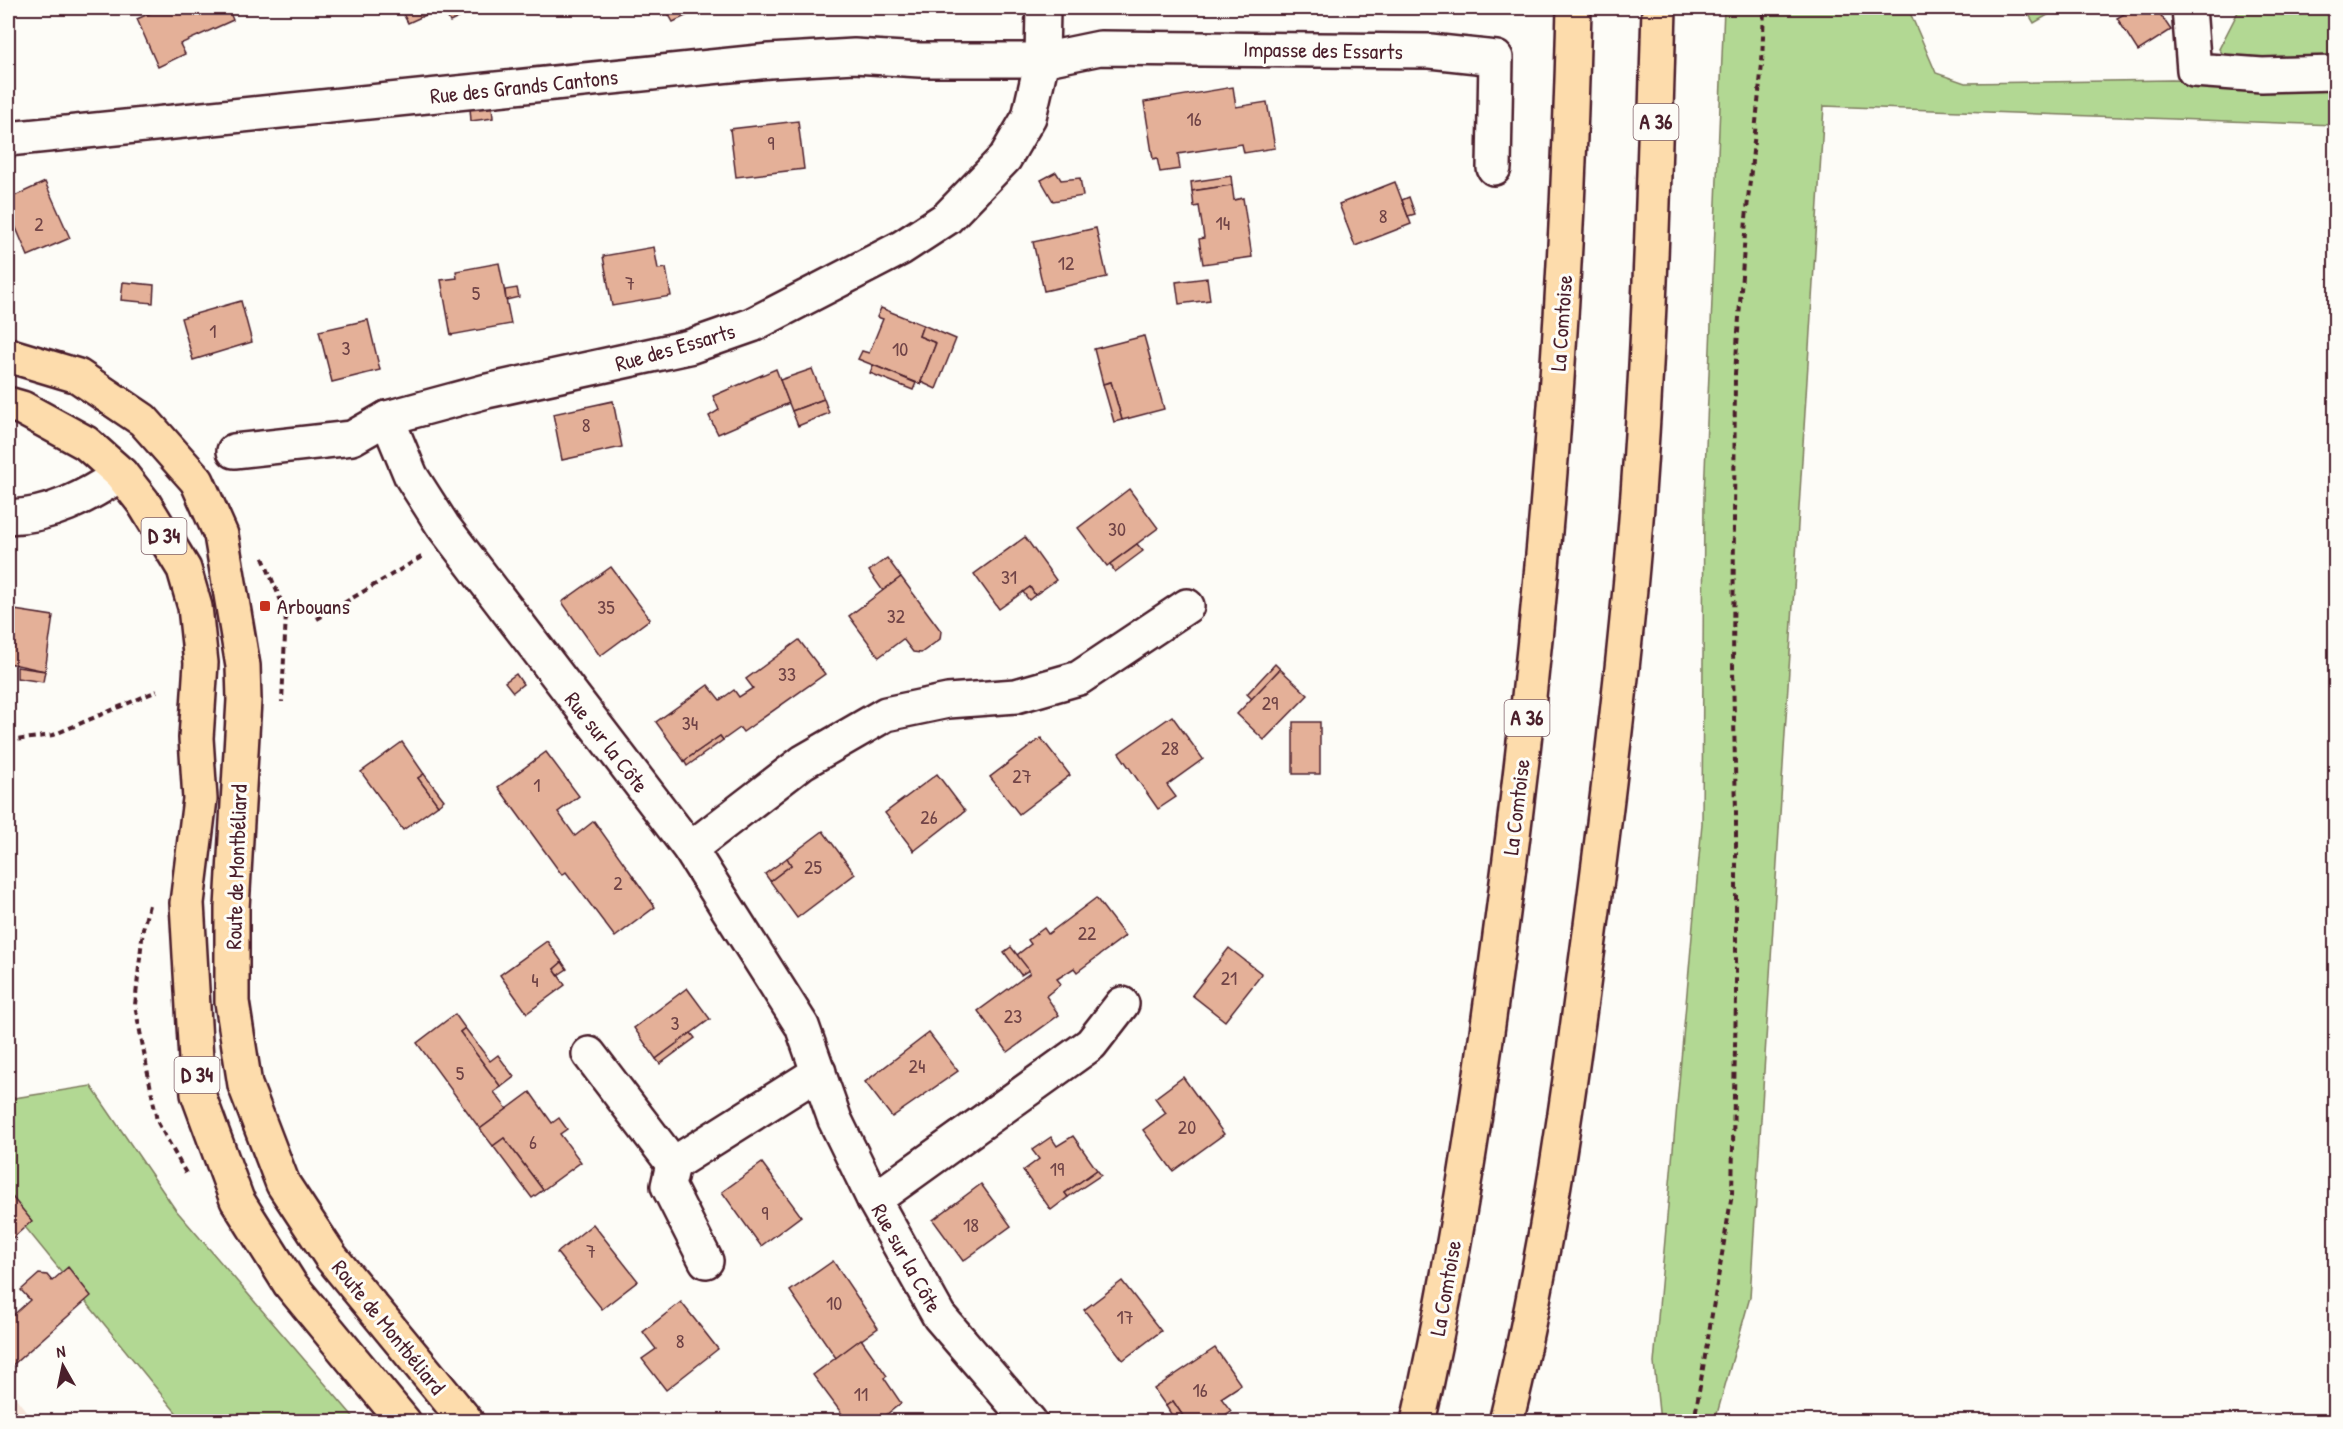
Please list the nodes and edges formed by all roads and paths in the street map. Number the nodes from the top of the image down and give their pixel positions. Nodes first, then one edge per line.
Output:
1 (1043, 8) edge
2 (1574, 8) edge
3 (1659, 8) edge
4 (1764, 8) edge
5 (2189, 8) edge
6 (1042, 60) junction
7 (2336, 73) edge
8 (8, 139) edge
9 (1494, 168) dead end
10 (8, 355) edge
11 (8, 404) edge
12 (387, 418) junction
13 (234, 451) dead end
14 (121, 474) junction
15 (8, 517) edge
16 (452, 538) junction
17 (1187, 606) dead end
18 (317, 619) dead end
19 (157, 691) dead end
20 (8, 741) edge
21 (690, 849) junction
22 (1122, 1004) dead end
23 (590, 1054) dead end
24 (819, 1072) junction
25 (673, 1164) junction
26 (874, 1200) junction
27 (706, 1261) dead end
28 (1525, 1346) junction
29 (404, 1422) edge
30 (467, 1422) edge
31 (1030, 1422) edge
32 (1418, 1422) edge
33 (1506, 1422) edge
34 (1517, 1422) edge
35 (1694, 1422) edge

1 - 6 street, Rue des Essarts
2 - 32 main road, La Comtoise / A 36
3 - 28 main road, A 36
4 - 35 path
5 - 7 street
6 - 8 street, Rue des Grands Cantons
6 - 9 street, Impasse des Essarts
6 - 12 street, Rue des Essarts
10 - 30 main road, Route de Montbéliard / D 34
11 - 14 main road, Route de Montbéliard / D 34
12 - 13 street, Rue des Essarts
12 - 16 street, Rue sur la Côte
14 - 15 street
14 - 29 main road, Route de Montbéliard / D 34
16 - 18 path
16 - 21 street, Rue sur la Côte
17 - 21 street
19 - 20 path
21 - 24 street, Rue sur la Côte
22 - 26 street
23 - 25 street
24 - 25 street
24 - 26 street, Rue sur la Côte
25 - 27 street
26 - 31 street, Rue sur la Côte
28 - 33 main road, A 36
28 - 34 main road, A 36

